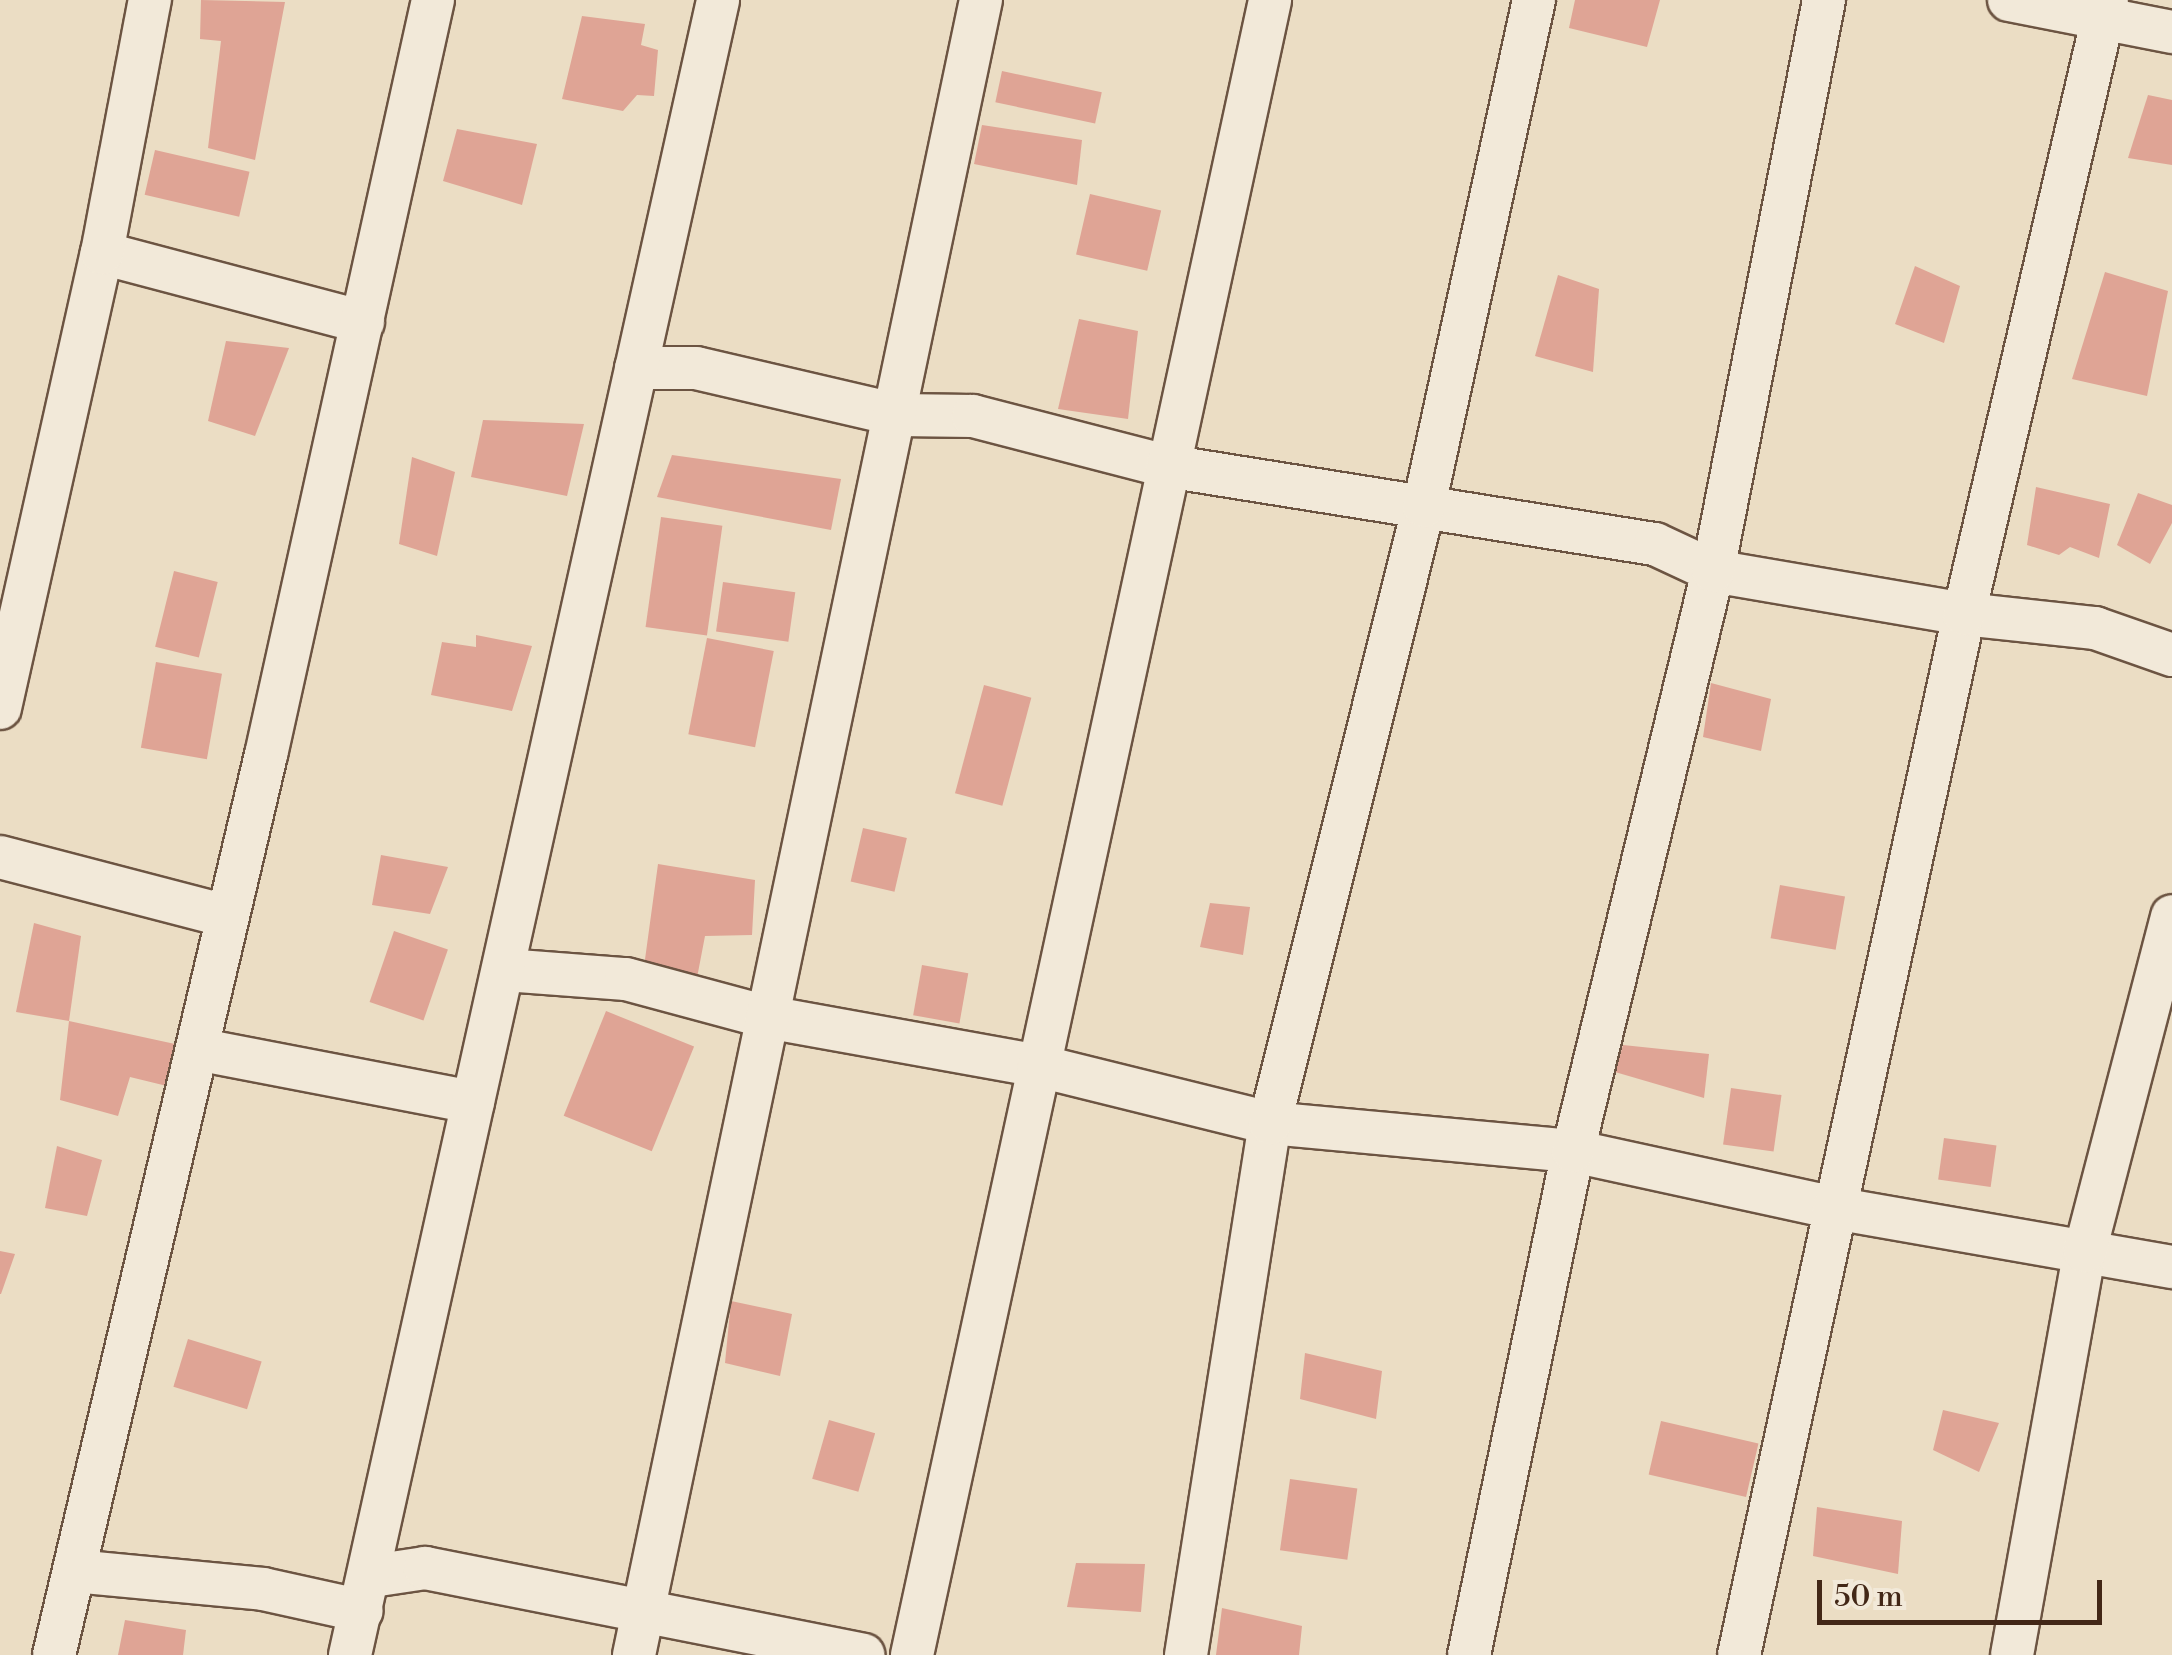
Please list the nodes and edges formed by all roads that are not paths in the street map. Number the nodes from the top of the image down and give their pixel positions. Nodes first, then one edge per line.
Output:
1 (150, 0) edge
2 (434, 0) edge
3 (718, 0) edge
4 (981, 0) edge
5 (1270, 0) edge
6 (1534, 0) edge
7 (1824, 0) edge
8 (2009, 0) edge
9 (2105, 9) edge
10 (2172, 32) edge
11 (102, 253) junction
12 (363, 322) junction
13 (636, 368) junction
14 (898, 415) junction
15 (1167, 466) junction
16 (1424, 506) junction
17 (1713, 571) junction
18 (1964, 614) junction
19 (2172, 655) edge
20 (0, 708) edge
21 (0, 857) edge
22 (227, 916) junction
23 (2172, 916) edge
24 (505, 970) junction
25 (767, 1017) junction
26 (197, 1049) junction
27 (1039, 1066) junction
28 (472, 1102) junction
29 (1270, 1123) junction
30 (1573, 1151) junction
31 (1834, 1208) junction
32 (2086, 1250) junction
33 (2172, 1267) edge
34 (74, 1572) junction
35 (367, 1594) junction
36 (638, 1635) edge
37 (54, 1655) edge
38 (350, 1655) edge
39 (863, 1655) edge
40 (912, 1655) edge
41 (1186, 1655) edge
42 (1469, 1655) edge
43 (1739, 1655) edge
44 (2012, 1655) edge

1 - 11 street
2 - 12 street
3 - 13 street
4 - 14 street
5 - 15 street
6 - 16 street
7 - 17 street
8 - 9 street
9 - 10 street
9 - 18 street
11 - 12 street
11 - 20 street
12 - 22 street
13 - 14 street
13 - 24 street
14 - 15 street
14 - 25 street
15 - 16 street
15 - 27 street
16 - 17 street
16 - 29 street
17 - 18 street
17 - 30 street
18 - 19 street
18 - 31 street
21 - 22 street
22 - 26 street
23 - 32 street
24 - 25 street
24 - 28 street
25 - 27 street
25 - 36 street
26 - 28 street
26 - 34 street
27 - 29 street
27 - 40 street
28 - 35 street
29 - 30 street
29 - 41 street
30 - 31 street
30 - 42 street
31 - 32 street
31 - 43 street
32 - 33 street
32 - 44 street
34 - 35 street
34 - 37 street
35 - 36 street
35 - 38 street
36 - 39 street

